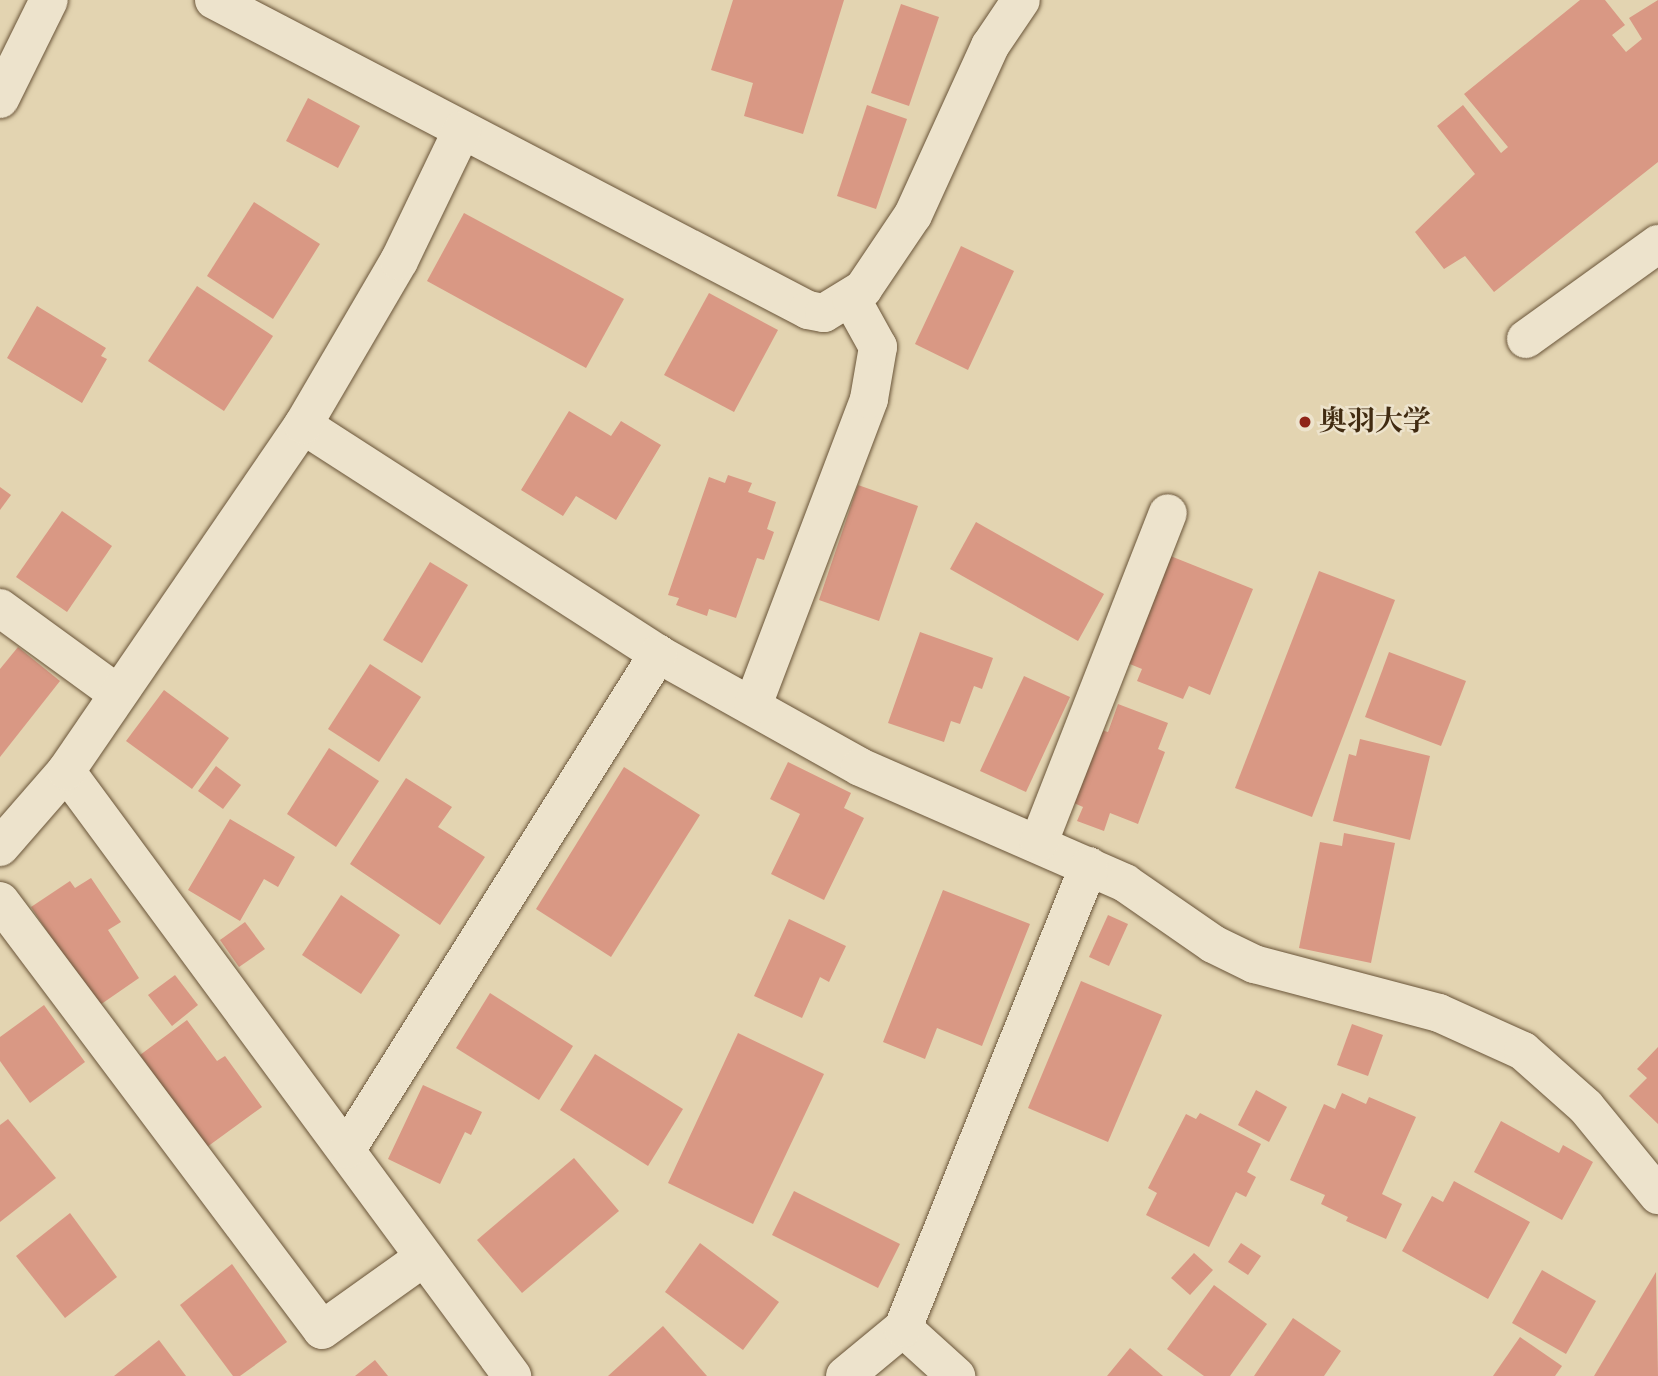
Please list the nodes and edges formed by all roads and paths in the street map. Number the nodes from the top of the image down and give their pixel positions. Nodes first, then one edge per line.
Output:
1 (49, 0) edge
2 (214, 0) edge
3 (1021, 0) edge
4 (0, 99) edge
5 (462, 130) junction
6 (1658, 244) edge
7 (851, 298) junction
8 (1526, 339) dead end
9 (303, 425) junction
10 (1168, 513) dead end
11 (0, 608) edge
12 (658, 654) junction
13 (118, 694) junction
14 (753, 705) junction
15 (66, 771) junction
16 (1039, 842) junction
17 (0, 847) edge
18 (1088, 866) junction
19 (0, 901) edge
20 (347, 1149) junction
21 (1658, 1195) edge
22 (423, 1258) junction
23 (903, 1328) junction
24 (512, 1376) edge
25 (845, 1376) edge
26 (956, 1376) edge

1 - 4 street
2 - 5 street
3 - 7 street
5 - 7 street
5 - 9 street
6 - 8 street
7 - 14 street
9 - 12 street
9 - 13 street
10 - 16 street
11 - 13 street
12 - 14 street
12 - 20 street
13 - 15 street
14 - 16 street
15 - 17 street
15 - 20 street
16 - 18 street
18 - 21 street
18 - 23 street
19 - 22 street
20 - 22 street
22 - 24 street
23 - 25 street
23 - 26 street

